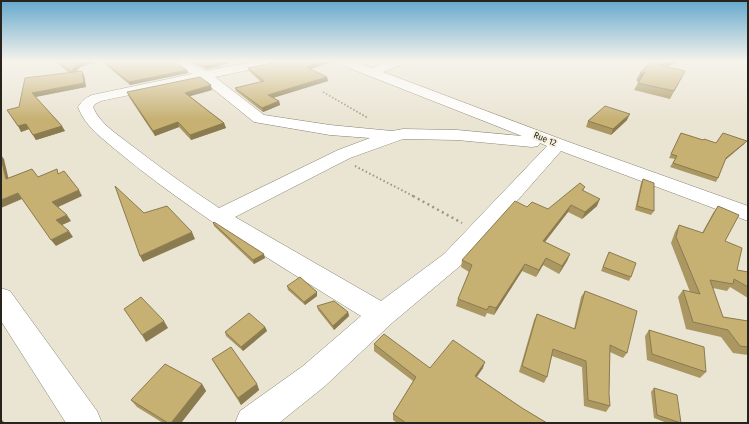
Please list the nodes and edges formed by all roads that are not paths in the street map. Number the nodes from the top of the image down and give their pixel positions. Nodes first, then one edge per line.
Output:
1 (182, 81) edge
2 (211, 81) edge
3 (395, 81) edge
4 (392, 136) junction
5 (558, 146) junction
6 (748, 214) edge
7 (218, 217) junction
8 (1, 299) edge
9 (382, 316) junction
10 (85, 423) edge
11 (252, 423) edge

1 - 7 street
2 - 4 street
3 - 5 street, Rue 12
4 - 5 street
4 - 7 street
5 - 6 street, Rue 12
5 - 9 street
7 - 9 street
8 - 10 street
9 - 11 street

